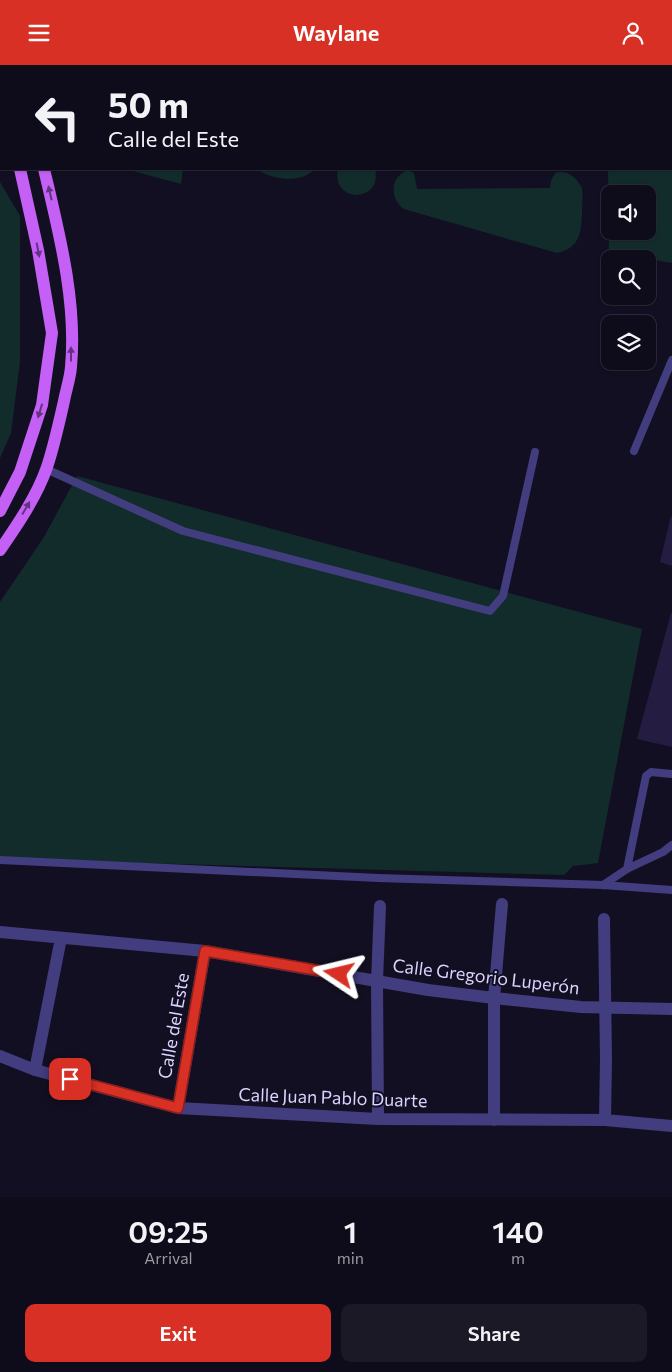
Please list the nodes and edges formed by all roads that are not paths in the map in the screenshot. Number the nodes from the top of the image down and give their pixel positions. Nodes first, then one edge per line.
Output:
1 (20, 170) edge
2 (44, 170) edge
3 (672, 360) edge
4 (634, 451) dead end
5 (535, 452) dead end
6 (46, 469) junction
7 (0, 511) edge
8 (0, 549) edge
9 (672, 774) edge
10 (672, 845) edge
11 (0, 860) edge
12 (627, 869) junction
13 (603, 885) junction
14 (672, 890) edge
15 (502, 904) dead end
16 (380, 906) dead end
17 (604, 919) dead end
18 (0, 932) edge
19 (61, 939) junction
20 (205, 951) junction
21 (377, 981) junction
22 (494, 997) junction
23 (605, 1008) junction
24 (672, 1009) edge
25 (0, 1056) edge
26 (35, 1069) junction
27 (178, 1108) junction
28 (378, 1119) junction
29 (494, 1120) junction
30 (605, 1120) junction
31 (672, 1126) edge

1 -> 7 main road
6 -> 2 main road
3 - 4 lane
5 - 6 lane
8 -> 6 main road
9 - 12 lane
10 - 12 lane
11 - 13 lane
12 - 13 lane
13 - 14 lane
15 - 22 street
16 - 21 street
17 - 23 street
18 - 19 street, Calle Gregorio Luperón
19 - 20 street, Calle Gregorio Luperón
19 - 26 street
20 - 21 street, Calle Gregorio Luperón
20 - 27 street, Calle del Este
21 - 22 street, Calle Gregorio Luperón
21 - 28 street
22 - 23 street, Calle Gregorio Luperón
22 - 29 street
23 - 24 street, Calle Gregorio Luperón
23 - 30 street
25 - 26 street, Calle Juan Pablo Duarte
26 - 27 street, Calle Juan Pablo Duarte
27 - 28 street, Calle Juan Pablo Duarte
28 - 29 street, Calle Juan Pablo Duarte
29 - 30 street, Calle Juan Pablo Duarte
30 - 31 street, Calle Juan Pablo Duarte

